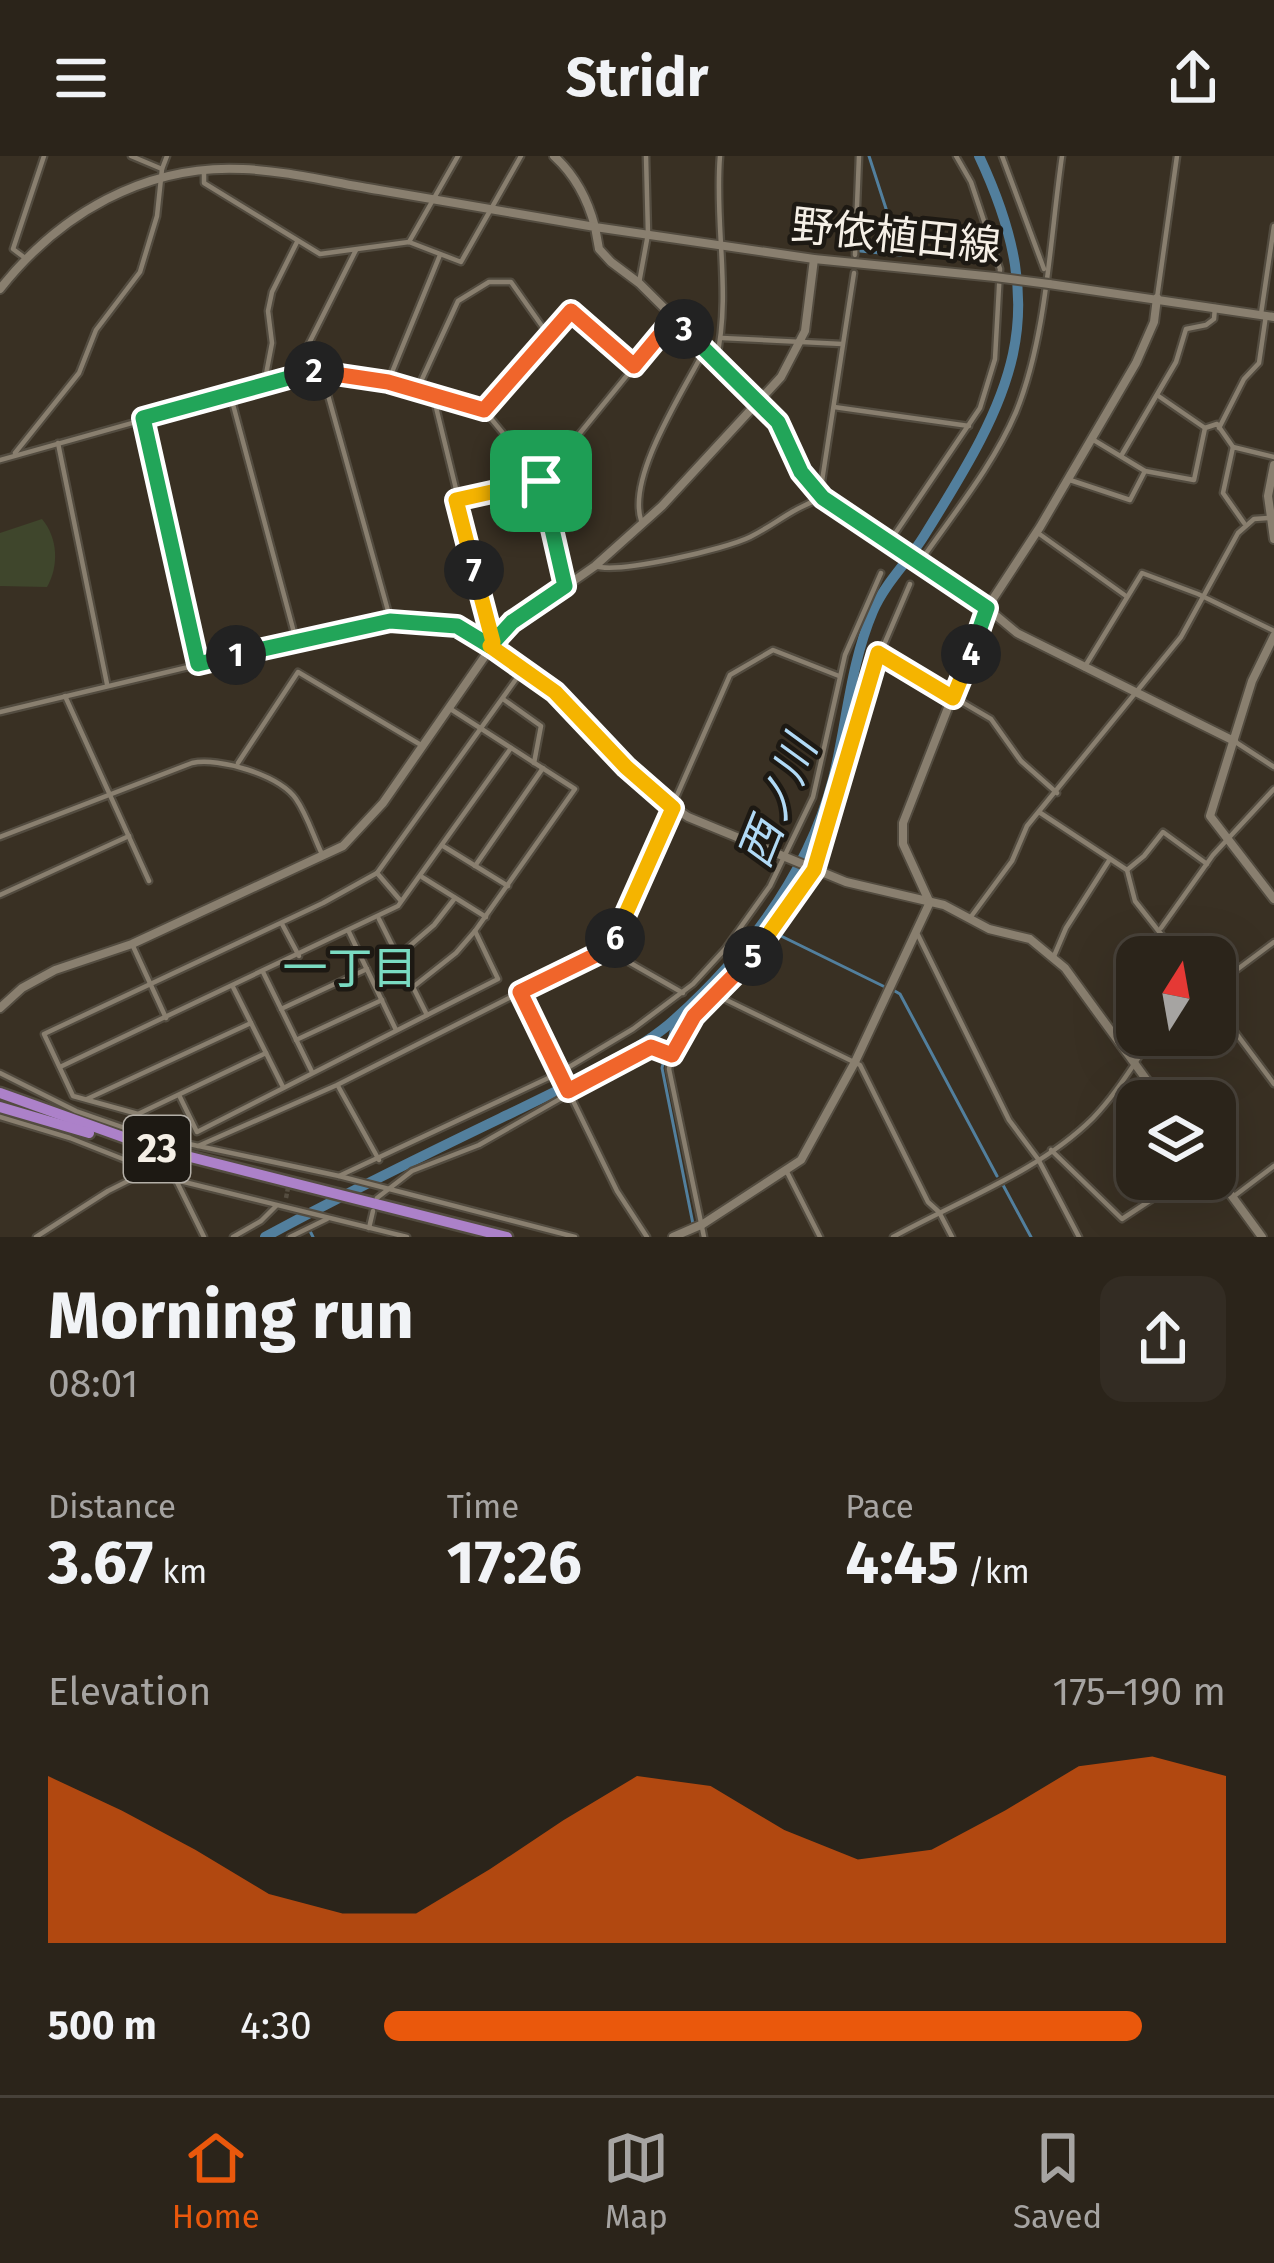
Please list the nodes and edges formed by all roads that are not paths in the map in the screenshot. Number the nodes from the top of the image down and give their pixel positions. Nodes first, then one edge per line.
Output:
1 (44, 156) edge
2 (130, 156) edge
3 (167, 156) edge
4 (458, 156) edge
5 (521, 156) edge
6 (554, 156) edge
7 (646, 156) edge
8 (719, 156) edge
9 (859, 156) edge
10 (956, 156) edge
11 (1002, 156) edge
12 (1062, 156) edge
13 (1177, 156) edge
14 (204, 171) junction
15 (161, 173) junction
16 (430, 199) junction
17 (488, 208) junction
18 (1274, 226) edge
19 (595, 227) junction
20 (648, 234) junction
21 (298, 242) junction
22 (409, 242) junction
23 (721, 245) junction
24 (356, 250) junction
25 (855, 255) dead end
26 (440, 256) junction
27 (26, 259) junction
28 (814, 259) junction
29 (854, 273) dead end
30 (1045, 273) junction
31 (639, 283) junction
32 (0, 290) edge
33 (1156, 298) junction
34 (1215, 307) junction
35 (1267, 315) edge
36 (674, 318) junction
37 (549, 336) junction
38 (722, 338) junction
39 (801, 342) junction
40 (844, 344) junction
41 (1262, 348) junction
42 (705, 349) junction
43 (1274, 350) edge
44 (716, 361) junction
45 (634, 366) junction
46 (320, 370) junction
47 (292, 377) junction
48 (388, 382) junction
49 (264, 385) junction
50 (417, 390) junction
51 (231, 394) junction
52 (433, 394) junction
53 (1157, 395) junction
54 (760, 401) junction
55 (834, 407) junction
56 (484, 410) junction
57 (143, 418) junction
58 (969, 426) junction
59 (1205, 428) junction
60 (1220, 428) junction
61 (1092, 439) junction
62 (58, 443) junction
63 (1234, 447) junction
64 (12, 456) junction
65 (1121, 456) junction
66 (0, 460) edge
67 (1274, 464) edge
68 (1145, 471) junction
69 (1068, 480) junction
70 (541, 481) junction
71 (821, 496) junction
72 (456, 500) junction
73 (1272, 519) edge
74 (642, 521) junction
75 (1245, 524) junction
76 (1036, 533) junction
77 (1274, 539) edge
78 (890, 541) junction
79 (920, 562) junction
80 (596, 566) junction
81 (881, 573) dead end
82 (910, 584) dead end
83 (565, 586) junction
84 (1126, 596) junction
85 (1203, 598) junction
86 (987, 608) junction
87 (390, 621) junction
88 (1274, 633) edge
89 (296, 640) junction
90 (492, 644) junction
91 (878, 653) junction
92 (198, 664) junction
93 (524, 668) junction
94 (1084, 668) junction
95 (839, 676) junction
96 (107, 686) junction
97 (1134, 694) junction
98 (65, 696) junction
99 (953, 698) junction
100 (502, 699) junction
101 (448, 708) junction
102 (0, 712) edge
103 (480, 729) junction
104 (1234, 741) junction
105 (422, 746) junction
106 (511, 748) junction
107 (534, 763) junction
108 (238, 764) junction
109 (1274, 766) edge
110 (543, 768) junction
111 (1274, 789) edge
112 (110, 793) junction
113 (1057, 793) junction
114 (673, 808) junction
115 (1039, 812) junction
116 (129, 836) junction
117 (0, 837) edge
118 (1227, 839) junction
119 (443, 846) junction
120 (785, 856) junction
121 (324, 857) junction
122 (1110, 859) junction
123 (1207, 864) junction
124 (475, 866) junction
125 (814, 870) junction
126 (1126, 870) junction
127 (377, 873) junction
128 (422, 877) junction
129 (149, 881) dead end
130 (508, 886) junction
131 (0, 895) edge
132 (455, 898) junction
133 (1274, 899) edge
134 (403, 902) junction
135 (931, 902) junction
136 (486, 917) junction
137 (970, 918) junction
138 (379, 919) junction
139 (281, 922) junction
140 (915, 930) junction
141 (475, 931) junction
142 (349, 932) junction
143 (1160, 932) junction
144 (1163, 936) edge
145 (1274, 942) edge
146 (132, 944) junction
147 (606, 950) junction
148 (299, 956) junction
149 (398, 956) junction
150 (1054, 956) junction
151 (367, 969) junction
152 (1236, 970) edge
153 (263, 972) junction
154 (149, 984) junction
155 (233, 987) junction
156 (413, 987) junction
157 (520, 992) junction
158 (683, 993) junction
159 (716, 995) junction
160 (382, 1000) junction
161 (0, 1008) edge
162 (281, 1009) junction
163 (427, 1015) junction
164 (166, 1018) junction
165 (251, 1023) junction
166 (396, 1030) junction
167 (1236, 1033) edge
168 (296, 1040) junction
169 (266, 1053) junction
170 (671, 1054) junction
171 (1140, 1056) edge
172 (854, 1062) junction
173 (1134, 1064) junction
174 (60, 1067) junction
175 (312, 1072) junction
176 (559, 1072) junction
177 (0, 1073) edge
178 (1146, 1080) edge
179 (1274, 1084) edge
180 (338, 1085) junction
181 (283, 1087) junction
182 (568, 1091) junction
183 (0, 1093) edge
184 (179, 1095) junction
185 (86, 1100) junction
186 (0, 1107) edge
187 (0, 1117) edge
188 (198, 1146) junction
189 (151, 1148) junction
190 (1052, 1150) junction
191 (1038, 1159) junction
192 (379, 1160) junction
193 (293, 1166) junction
194 (1274, 1166) edge
195 (148, 1171) junction
196 (787, 1172) junction
197 (342, 1176) junction
198 (290, 1178) tunnel mouth
199 (176, 1180) junction
200 (384, 1188) junction
201 (1236, 1195) edge
202 (286, 1198) tunnel mouth
203 (376, 1198) dead end
204 (1151, 1200) edge
205 (1235, 1200) edge
206 (280, 1207) junction
207 (373, 1210) dead end
208 (939, 1212) junction
209 (324, 1217) junction
210 (701, 1225) junction
211 (315, 1226) junction
212 (369, 1228) junction
213 (686, 1233) edge
214 (36, 1237) edge
215 (204, 1237) edge
216 (233, 1237) edge
217 (290, 1237) edge
218 (320, 1237) edge
219 (406, 1237) edge
220 (508, 1237) edge
221 (575, 1237) edge
222 (647, 1237) edge
223 (673, 1237) edge
224 (704, 1237) edge
225 (820, 1237) edge
226 (892, 1237) edge
227 (952, 1237) edge
228 (1078, 1237) edge
229 (1262, 1237) edge

1 - 27 street
2 - 15 street
3 - 15 street
4 - 16 street
5 - 17 street
6 - 19 street
7 - 20 street
8 - 23 street
9 - 25 street
10 - 58 street
11 - 30 street
12 - 30 street
13 - 33 street
14 - 15 street, 野依植田線
14 - 16 street, 野依植田線
14 - 21 street
15 - 27 street, 野依植田線
15 - 64 street
16 - 17 street, 野依植田線
16 - 22 street
17 - 19 street, 野依植田線
17 - 26 street
18 - 35 street
19 - 20 street, 野依植田線
19 - 31 street
20 - 23 street, 野依植田線
20 - 31 street
21 - 24 street
21 - 49 street
22 - 24 street
22 - 26 street
23 - 28 street, 野依植田線
23 - 38 street
24 - 47 street
26 - 48 street
27 - 32 street, 野依植田線
28 - 33 street, 野依植田線, bridge
28 - 39 street
29 - 40 street
30 - 79 street
31 - 36 street
33 - 34 street, 野依植田線
33 - 61 street
34 - 35 street, 野依植田線
34 - 53 street
35 - 41 street
36 - 42 street
36 - 45 street
37 - 45 street
37 - 50 street
37 - 56 street
38 - 39 street
38 - 44 street
39 - 40 street
39 - 54 street
40 - 55 street
41 - 43 street
41 - 60 street
42 - 44 street
42 - 74 street
44 - 54 street
45 - 70 street
46 - 47 street
46 - 48 street
46 - 87 street
47 - 49 street
48 - 50 street
49 - 51 street
50 - 52 street
51 - 57 street
51 - 89 street
52 - 56 street
52 - 72 street
53 - 59 street
53 - 65 street
54 - 71 street
54 - 74 street
55 - 58 street
55 - 71 street
56 - 70 street
57 - 62 street
57 - 92 street
58 - 78 street
59 - 60 street
59 - 68 street
60 - 63 street
61 - 65 street
61 - 69 street
62 - 64 street
62 - 96 street
63 - 67 street
63 - 75 street
64 - 66 street
65 - 68 street
67 - 73 street
68 - 69 street
69 - 76 street
70 - 72 street
70 - 83 street
71 - 78 street
71 - 80 street
72 - 90 street
73 - 75 street
73 - 77 street
74 - 80 street
75 - 85 street
76 - 84 street
76 - 86 street
78 - 79 street
79 - 86 street
80 - 83 street
81 - 95 street
82 - 91 street
83 - 90 street
84 - 85 street
84 - 94 street
85 - 88 street
85 - 97 street
86 - 94 street
86 - 99 street
87 - 89 street
87 - 90 street
88 - 104 street
89 - 92 street
90 - 93 street
90 - 101 street
91 - 99 street
91 - 125 street
92 - 96 street
93 - 100 street
93 - 114 street
94 - 97 street
95 - 114 street
95 - 120 street
96 - 98 street
97 - 104 street
97 - 113 street
98 - 102 street
98 - 112 street
99 - 113 street
99 - 135 street
100 - 103 street
100 - 107 street
101 - 103 street
101 - 105 street
103 - 106 street
103 - 127 street
104 - 109 street
104 - 118 street
105 - 108 street
105 - 121 street
106 - 107 street
106 - 119 street
107 - 110 street
108 - 112 street
108 - 121 street
110 - 124 street
110 - 130 street
111 - 118 street
112 - 116 street
112 - 117 street
113 - 115 street
114 - 120 street
114 - 147 street
115 - 122 street
115 - 137 street
116 - 129 street
116 - 131 street
118 - 123 street
118 - 133 street
119 - 124 street
119 - 128 street
120 - 125 street
120 - 158 street
121 - 146 street
122 - 126 street
122 - 150 street
123 - 126 street
123 - 143 street
124 - 130 street
125 - 135 street
125 - 159 street
126 - 143 street
127 - 134 street
127 - 139 street
128 - 132 street
128 - 134 street
130 - 136 street
132 - 136 street
132 - 149 street
134 - 138 street
135 - 137 street
135 - 140 street
136 - 141 street
137 - 150 street
138 - 142 street
138 - 149 street
139 - 148 street
139 - 154 street
140 - 172 street
140 - 191 street
141 - 156 street
141 - 163 street
142 - 148 street
142 - 151 street
143 - 144 street
145 - 152 street
146 - 154 street
146 - 161 street
147 - 157 street
147 - 158 street
148 - 153 street
149 - 156 street
150 - 173 street
151 - 160 street
151 - 162 street
153 - 155 street
153 - 162 street
154 - 164 street
154 - 174 street
155 - 164 street
155 - 165 street
156 - 163 street
157 - 176 street
157 - 180 street
158 - 176 street
159 - 170 street
159 - 172 street
160 - 166 street
160 - 168 street
162 - 168 street
163 - 166 street
164 - 174 street
165 - 169 street
165 - 185 street
166 - 175 street
167 - 179 street
168 - 175 street
169 - 181 street
169 - 184 street
170 - 182 street
170 - 210 street
171 - 173 street
172 - 196 street
172 - 208 street
173 - 178 street
173 - 190 street
174 - 185 street
175 - 181 street
176 - 182 street
176 - 192 street
177 - 188 street
180 - 188 street
180 - 192 street
181 - 184 street
182 - 200 street
182 - 222 street
183 - 189 highway, 23
184 - 185 street
186 - 189 highway, 23
187 - 195 street
188 - 193 street
189 - 220 highway, 23
190 - 191 street
190 - 204 street
191 - 208 street
191 - 228 street
192 - 197 street
193 - 197 street
193 - 198 street
194 - 201 street
195 - 199 street
195 - 214 street
196 - 210 street
196 - 225 street
197 - 200 street
199 - 206 street
199 - 215 street
200 - 203 street
200 - 221 street
202 - 206 street
205 - 229 street
206 - 209 street
206 - 216 street
207 - 212 street
208 - 226 street
208 - 227 street
209 - 211 street
209 - 212 street
210 - 213 street
210 - 224 street
211 - 217 street
211 - 218 street
212 - 219 street
213 - 223 street

